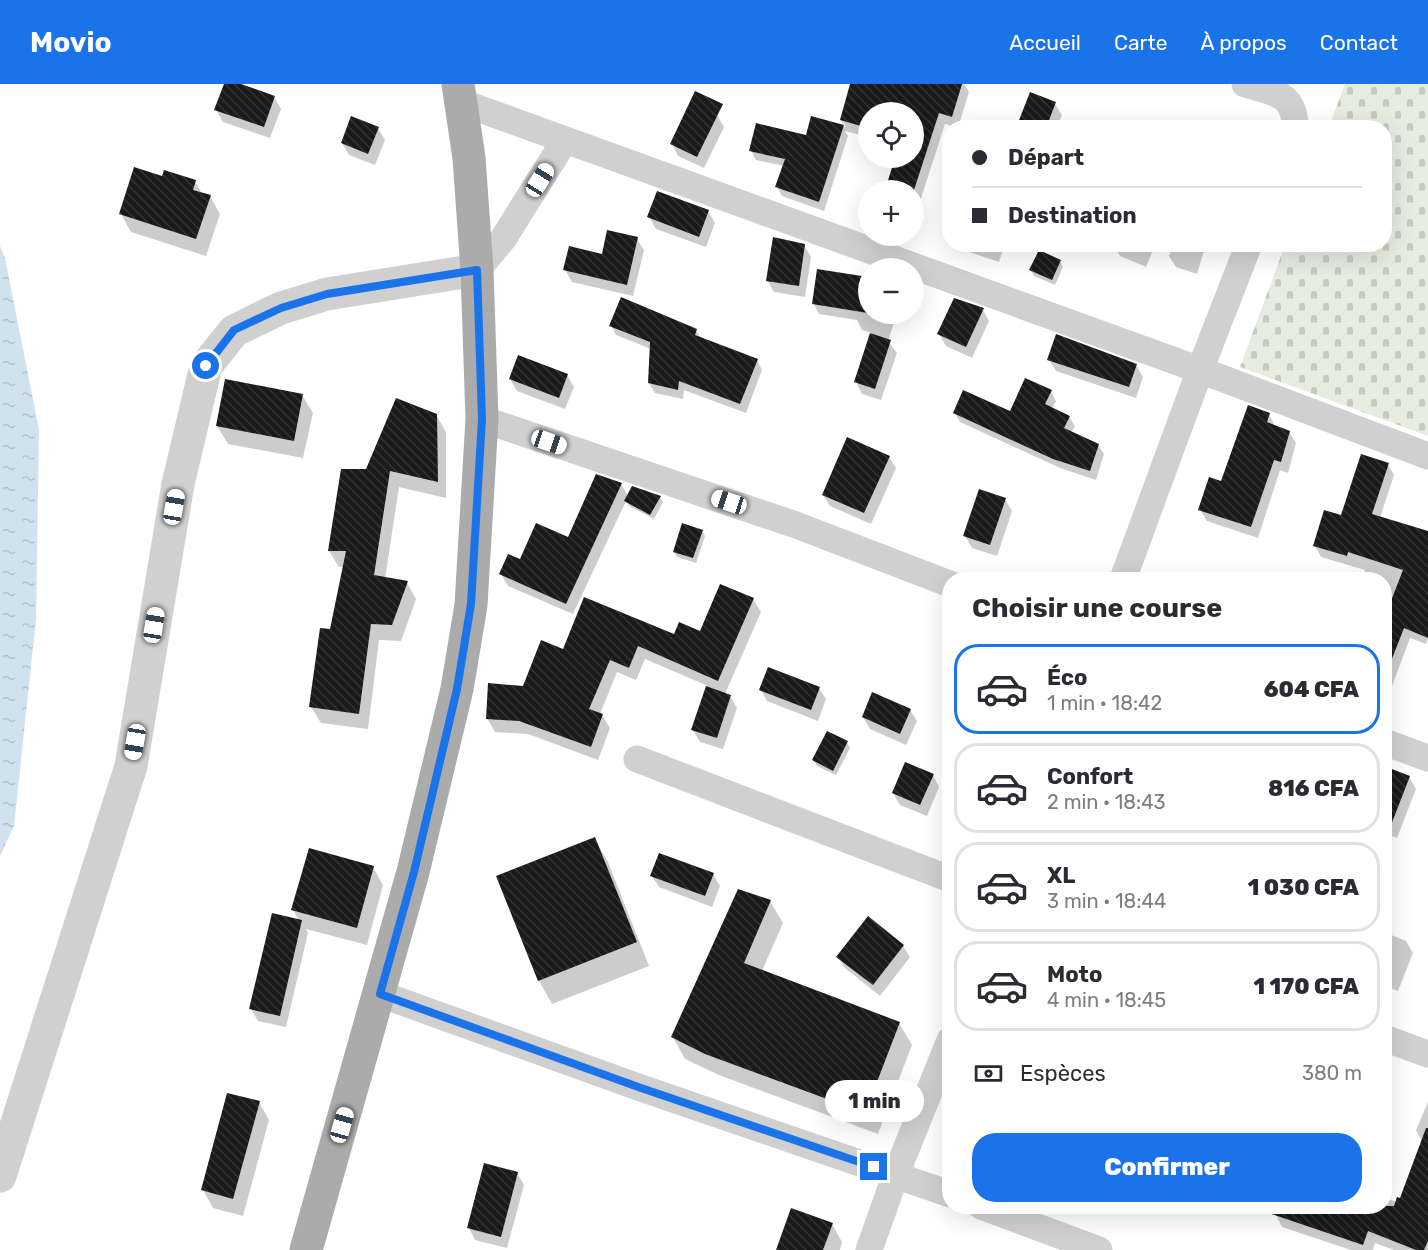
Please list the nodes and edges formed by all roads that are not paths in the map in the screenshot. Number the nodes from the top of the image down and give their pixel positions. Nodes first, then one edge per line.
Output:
1 (1245, 84) edge
2 (459, 93) edge
3 (1295, 120) edge
4 (565, 140) junction
5 (1247, 252) edge
6 (477, 270) junction
7 (1200, 370) junction
8 (482, 419) junction
9 (1428, 456) edge
10 (1126, 572) edge
11 (942, 581) edge
12 (1392, 745) edge
13 (1428, 758) edge
14 (637, 759) dead end
15 (942, 876) edge
16 (380, 994) junction
17 (1392, 1041) edge
18 (1428, 1054) edge
19 (942, 1060) edge
20 (896, 1174) junction
21 (0, 1176) edge
22 (942, 1191) edge
23 (1002, 1214) edge
24 (306, 1250) edge
25 (869, 1250) edge
26 (1099, 1250) edge

1 - 3 street
2 - 4 street
2 - 6 main road
4 - 6 street
4 - 7 street
5 - 7 street
6 - 8 main road
6 - 21 street
7 - 9 street
7 - 10 street
8 - 11 street
8 - 16 main road
12 - 13 street
14 - 15 street
16 - 20 street
16 - 24 main road
17 - 18 street
19 - 20 street
20 - 22 street
20 - 25 street
23 - 26 street

